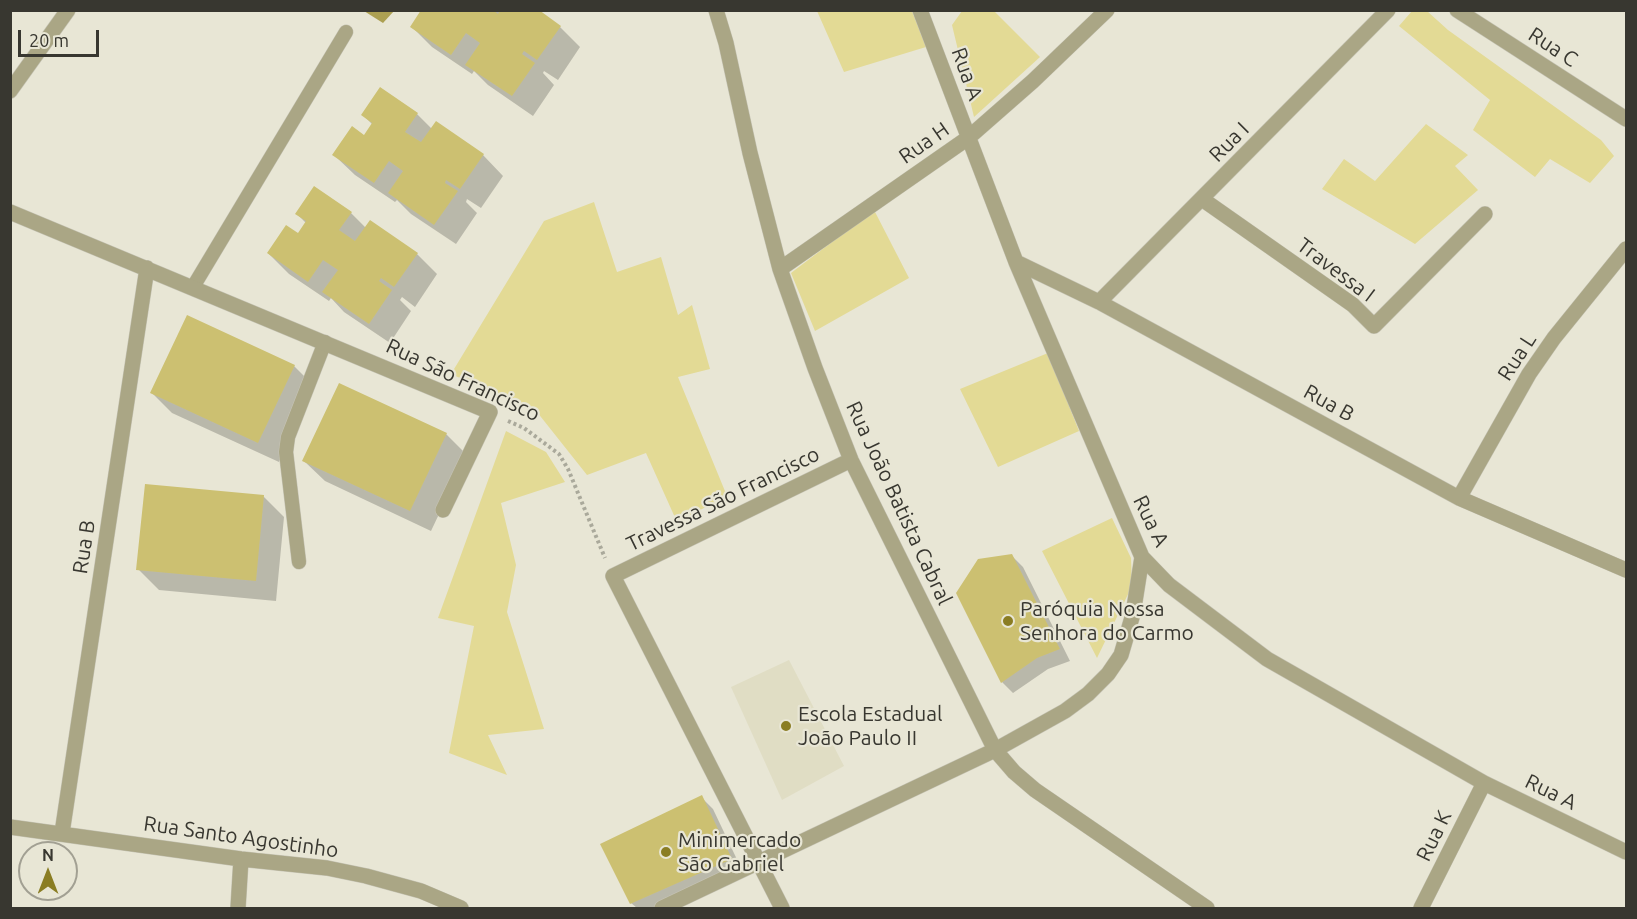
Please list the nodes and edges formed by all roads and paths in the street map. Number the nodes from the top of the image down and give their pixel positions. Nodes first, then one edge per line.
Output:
1 (68, 10) edge
2 (716, 10) edge
3 (920, 10) edge
4 (1107, 10) edge
5 (1388, 10) edge
6 (1457, 10) edge
7 (346, 32) dead end
8 (10, 91) edge
9 (1626, 120) edge
10 (968, 138) junction
11 (1202, 199) junction
12 (10, 212) edge
13 (1485, 214) dead end
14 (1626, 249) edge
15 (1016, 262) junction
16 (147, 268) junction
17 (780, 269) junction
18 (193, 287) junction
19 (1099, 302) junction
20 (325, 342) junction
21 (490, 412) junction
22 (851, 460) junction
23 (1460, 498) junction
24 (443, 510) dead end
25 (1143, 557) junction
26 (299, 562) dead end
27 (1626, 570) edge
28 (613, 576) junction
29 (995, 750) junction
30 (1484, 783) junction
31 (10, 827) edge
32 (62, 833) junction
33 (1626, 852) edge
34 (241, 859) junction
35 (760, 862) junction
36 (238, 909) edge
37 (461, 909) edge
38 (662, 909) edge
39 (782, 909) edge
40 (1207, 909) edge
41 (1421, 909) edge

1 - 8 street
2 - 17 street, Rua João Batista Cabral
3 - 10 street, Rua A
4 - 10 street, Rua H
5 - 11 street, Rua I
6 - 9 street, Rua C
7 - 18 lane
10 - 15 street, Rua A
10 - 17 street, Rua H
11 - 13 street, Travessa I
11 - 19 street, Rua I
12 - 16 street, Rua São Francisco
14 - 23 street, Rua L
15 - 19 street, Rua B
15 - 25 street, Rua A
16 - 18 street, Rua São Francisco
16 - 32 street, Rua B
17 - 22 street, Rua João Batista Cabral
18 - 20 street, Rua São Francisco
19 - 23 street, Rua B
20 - 21 street, Rua São Francisco
20 - 26 lane
21 - 24 street
21 - 28 path, Rua São Francisco
22 - 28 street, Travessa São Francisco
22 - 29 street, Rua João Batista Cabral
23 - 27 street, Rua B
25 - 29 street
25 - 30 street, Rua A
28 - 35 street
29 - 35 street
29 - 40 street, Rua João Batista Cabral
30 - 33 street, Rua A
30 - 41 street, Rua K
31 - 32 street, Rua Santo Agostinho
32 - 34 street, Rua Santo Agostinho
34 - 36 street
34 - 37 street, Rua Santo Agostinho
35 - 38 street
35 - 39 street

